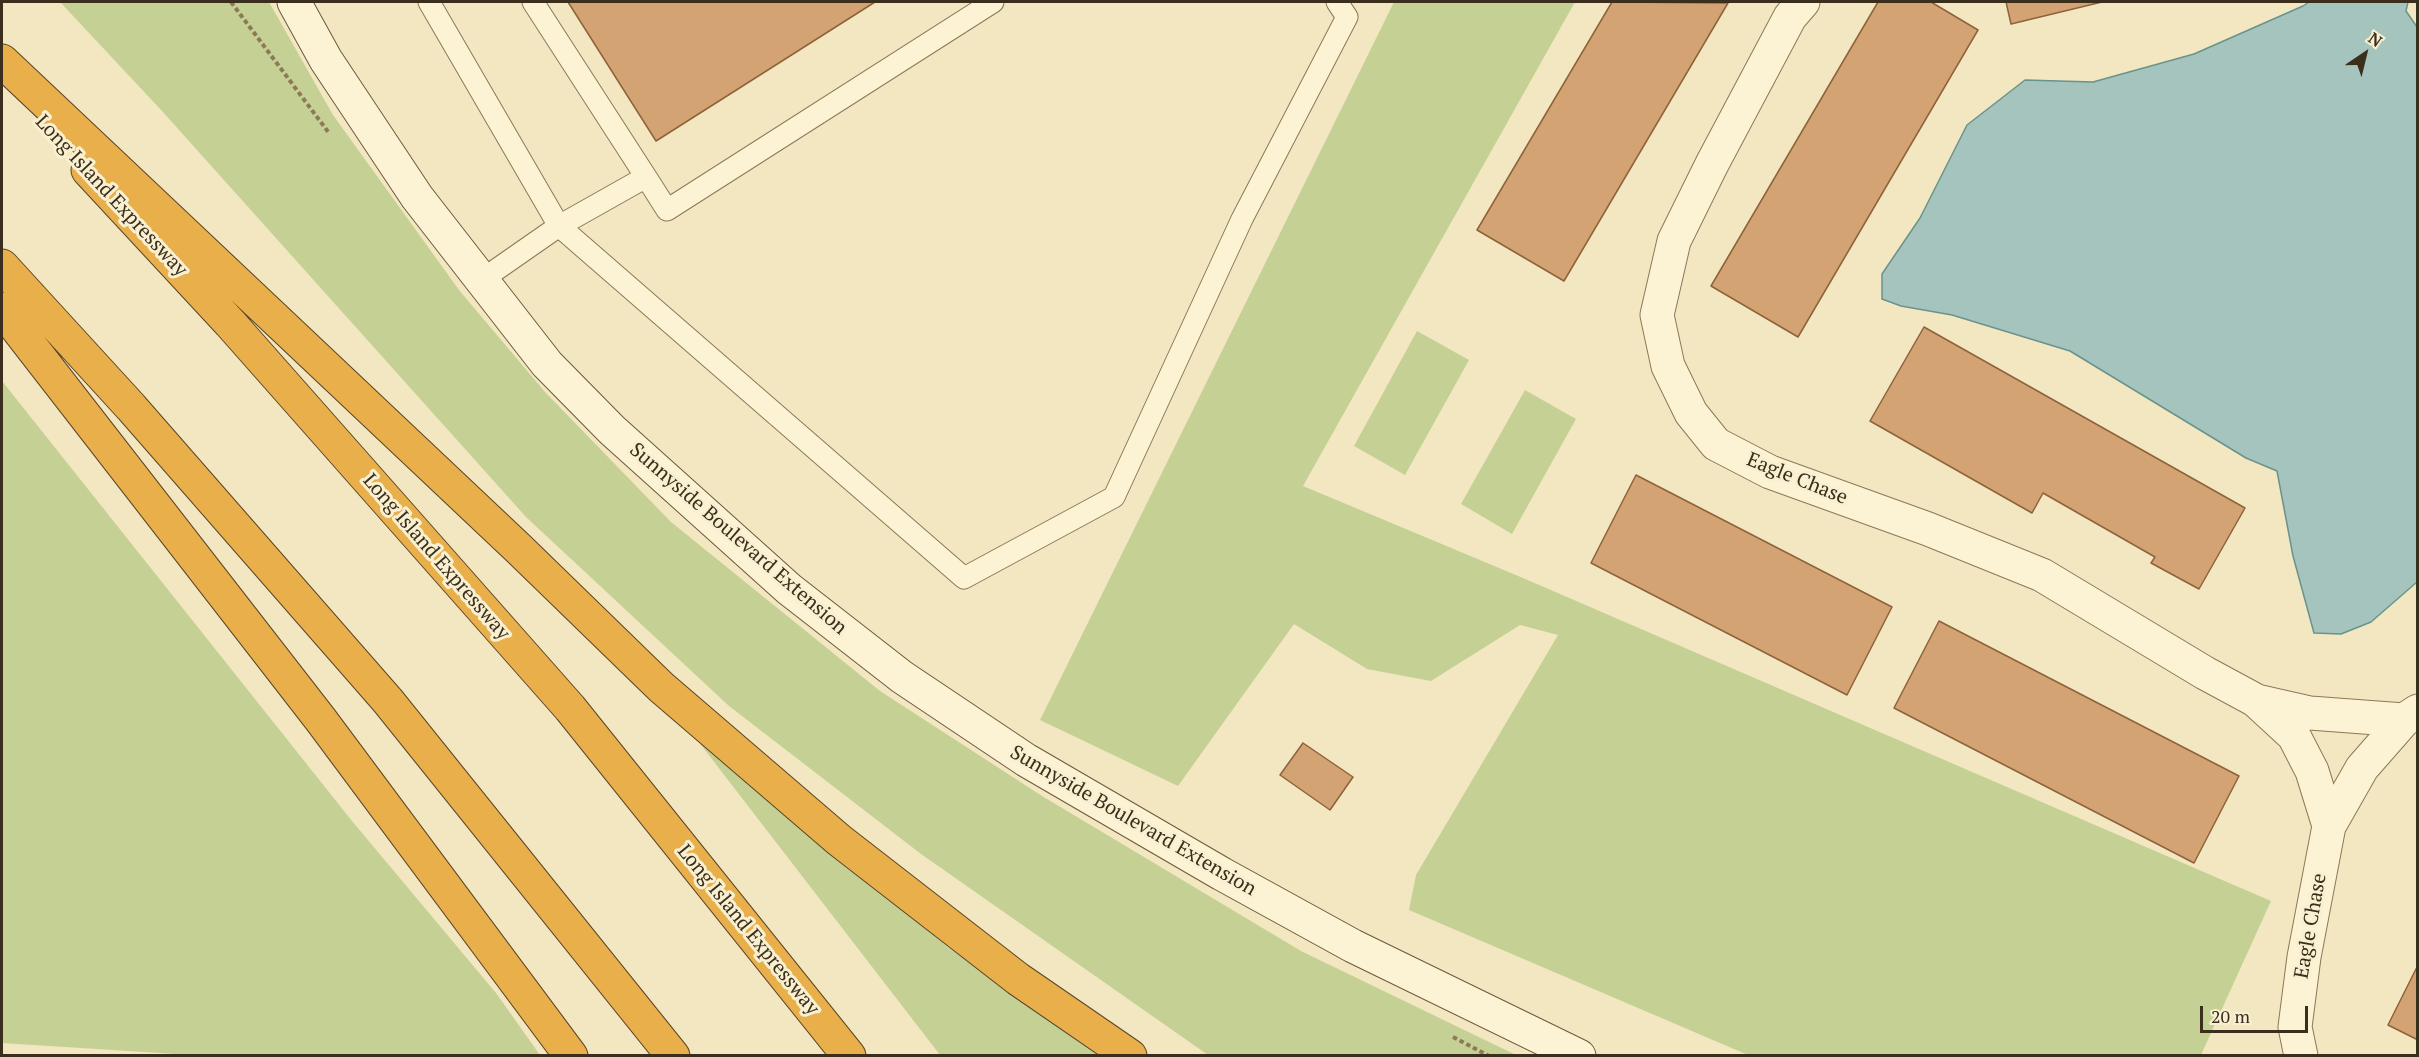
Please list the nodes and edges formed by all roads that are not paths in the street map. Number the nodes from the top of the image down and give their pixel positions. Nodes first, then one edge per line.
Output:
1 (294, 2) edge
2 (429, 2) edge
3 (533, 2) edge
4 (993, 2) edge
5 (1803, 2) edge
6 (1342, 7) edge
7 (2, 61) edge
8 (2, 78) edge
9 (646, 177) junction
10 (559, 226) junction
11 (2, 266) edge
12 (480, 281) junction
13 (2, 309) edge
14 (2255, 700) junction
15 (2411, 715) edge
16 (2329, 826) junction
17 (2298, 1041) edge
18 (846, 1051) edge
19 (571, 1056) edge
20 (673, 1056) edge
21 (1130, 1056) edge
22 (1579, 1056) edge
23 (2274, 1056) edge

1 - 12 street, Sunnyside Boulevard Extension
2 - 10 lane
3 - 9 lane
4 - 9 lane
5 - 14 street, Eagle Chase
6 - 10 lane
7 - 21 highway
8 - 18 highway, Long Island Expressway
9 - 10 lane
10 - 12 lane
11 - 20 highway
12 - 22 street, Sunnyside Boulevard Extension
13 - 19 highway
14 - 15 street, Eagle Chase
14 - 16 street, Eagle Chase
15 - 16 street, Eagle Chase
16 - 17 street, Eagle Chase
17 - 23 street, Eagle Chase

